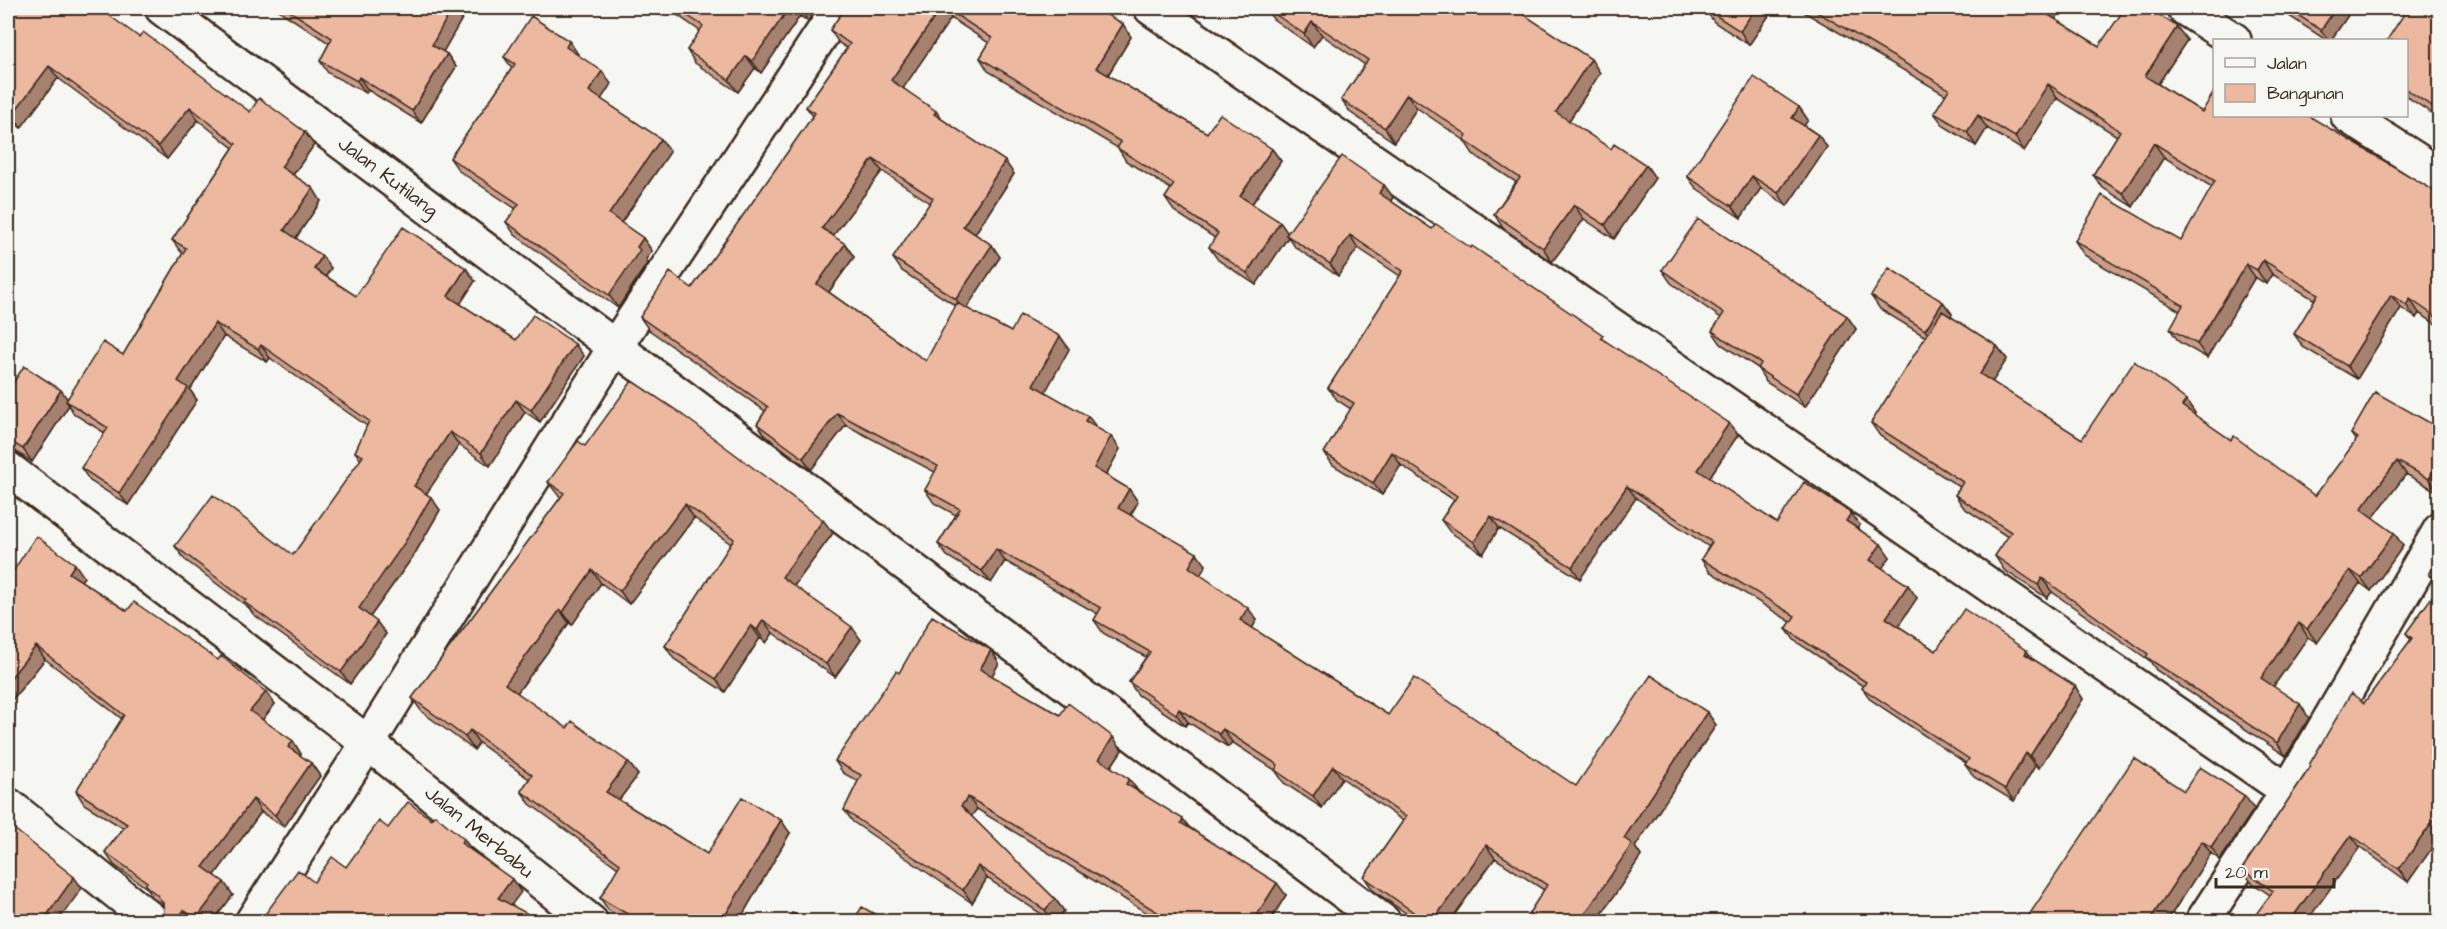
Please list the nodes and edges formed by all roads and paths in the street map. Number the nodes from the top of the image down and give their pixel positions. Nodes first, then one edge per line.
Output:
1 (162, 8) edge
2 (839, 8) edge
3 (1151, 8) edge
4 (2184, 8) edge
5 (2232, 39) edge
6 (2350, 117) edge
7 (2439, 176) edge
8 (615, 347) junction
9 (8, 469) edge
10 (2439, 530) edge
11 (368, 743) junction
12 (2288, 791) junction
13 (8, 805) edge
14 (154, 921) edge
15 (252, 921) edge
16 (591, 921) edge
17 (1384, 921) edge
18 (2202, 921) edge

1 - 8 street, Jalan Kutilang
2 - 8 street
3 - 12 street
4 - 5 street
6 - 7 street
8 - 11 street
8 - 17 street, Jalan Kutilang
9 - 11 street, Jalan Merbabu
10 - 12 street
11 - 15 street
11 - 16 street, Jalan Merbabu
12 - 18 street
13 - 14 street

